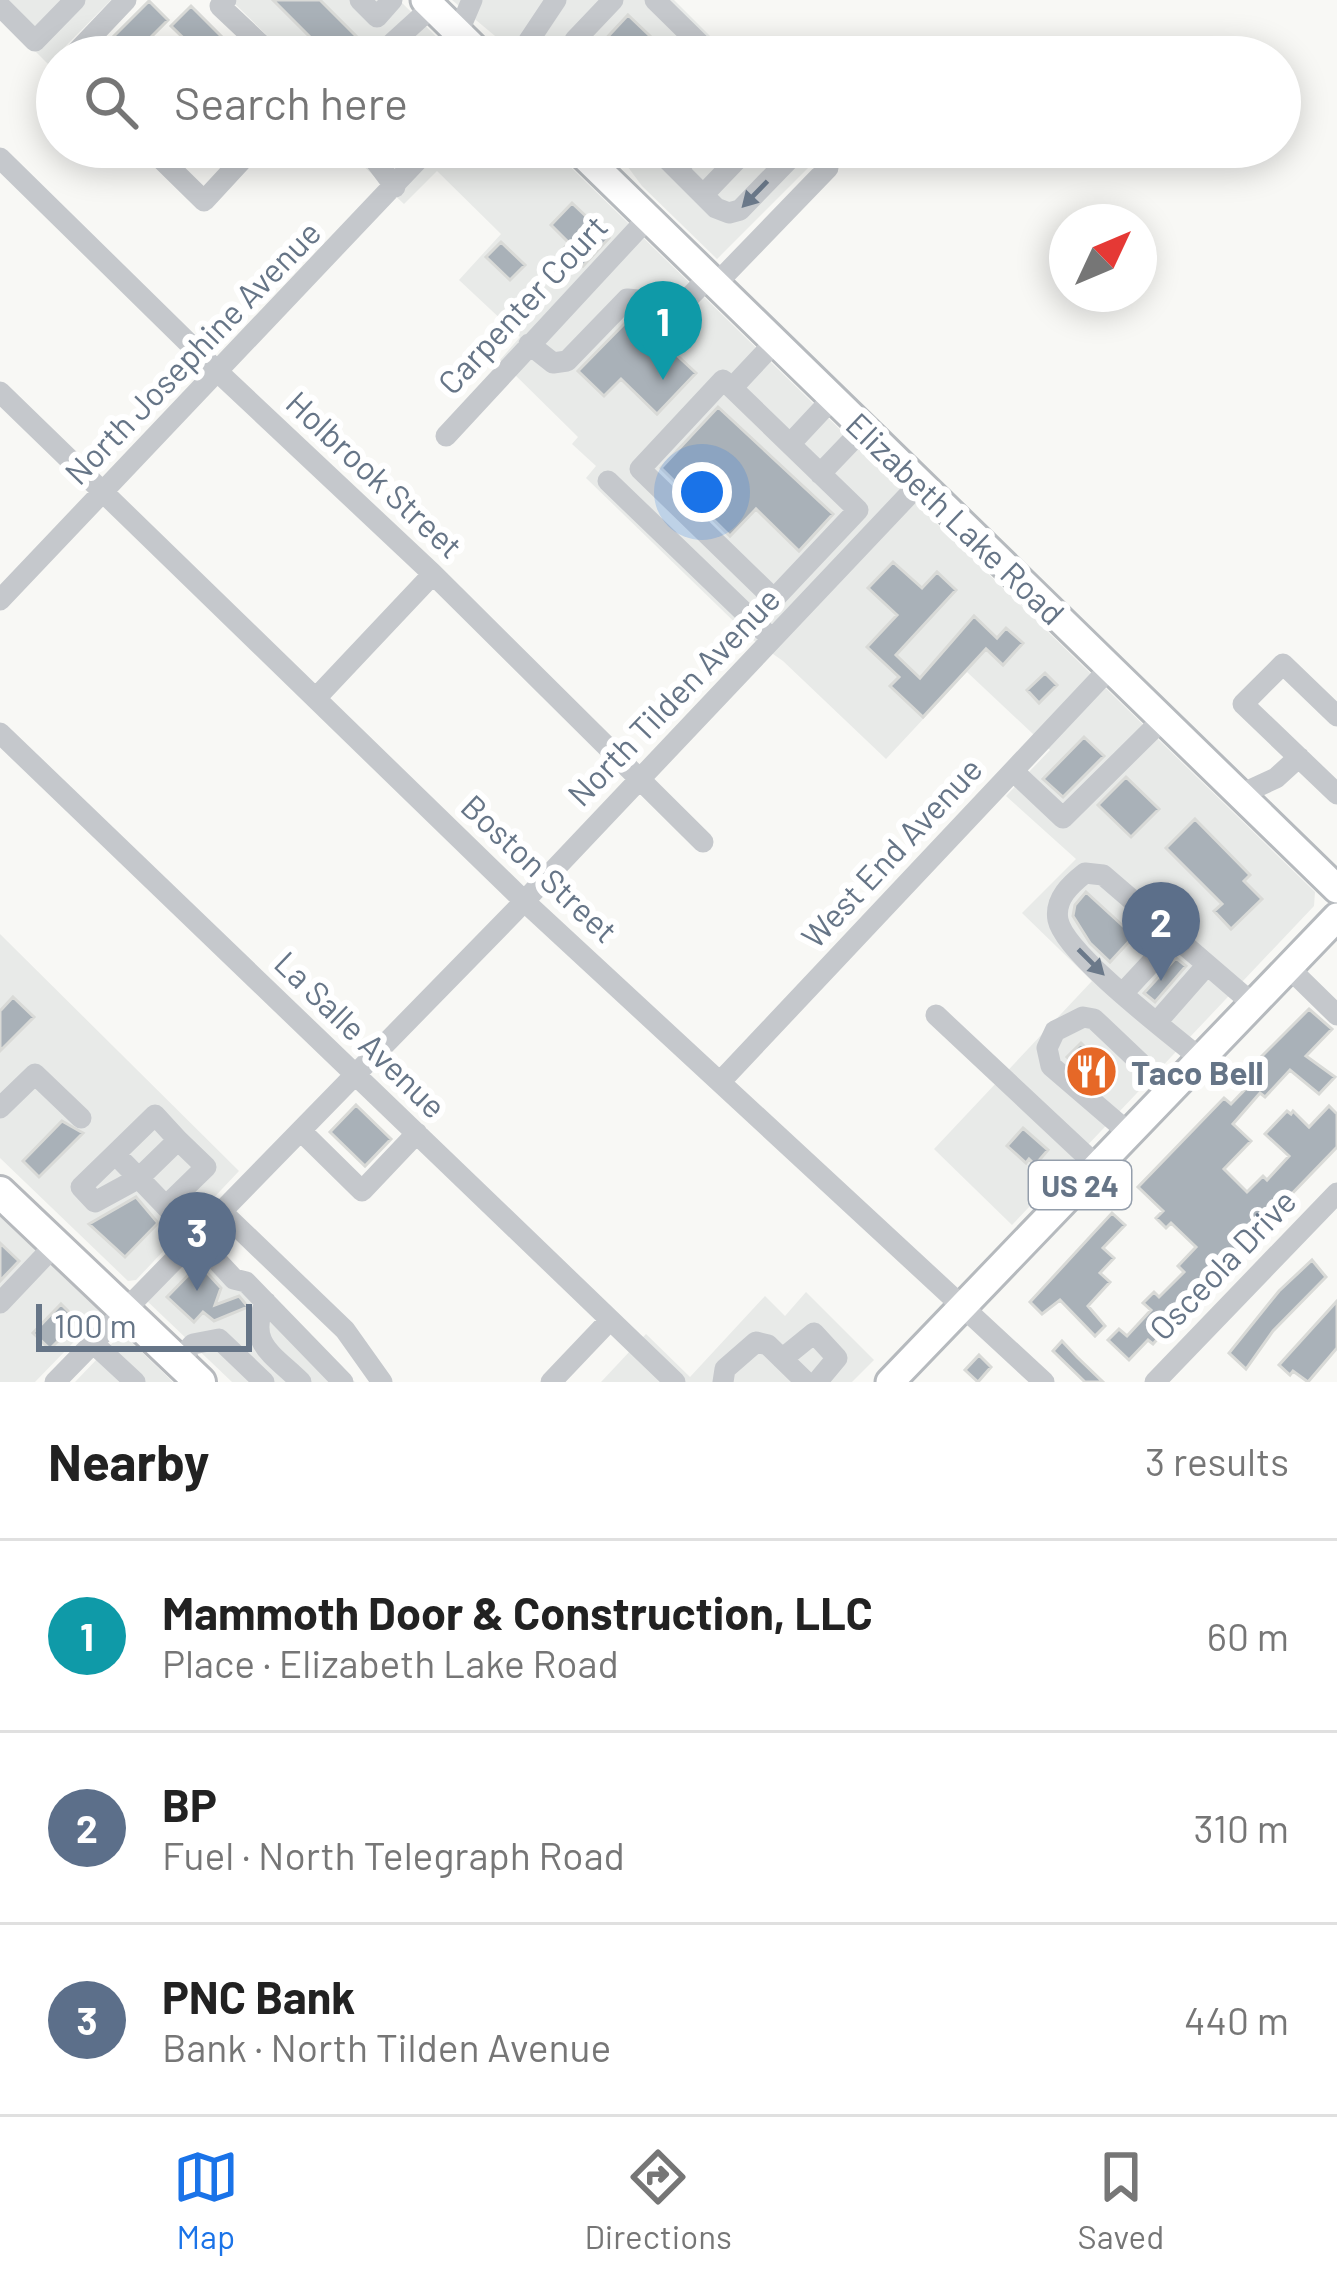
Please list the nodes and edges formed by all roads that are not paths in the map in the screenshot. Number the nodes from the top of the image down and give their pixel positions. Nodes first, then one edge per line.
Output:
1 (75, 0) edge
2 (87, 0) edge
3 (126, 0) edge
4 (226, 0) edge
5 (360, 0) edge
6 (392, 0) edge
7 (472, 0) edge
8 (556, 0) edge
9 (613, 0) edge
10 (655, 0) edge
11 (428, 3) edge
12 (0, 6) edge
13 (107, 20) junction
14 (458, 33) junction
15 (40, 36) edge
16 (91, 36) edge
17 (252, 36) edge
18 (396, 36) edge
19 (461, 36) edge
20 (532, 36) edge
21 (579, 36) edge
22 (692, 36) edge
23 (36, 40) edge
24 (0, 158) edge
25 (171, 168) edge
26 (234, 168) edge
27 (380, 168) edge
28 (412, 168) edge
29 (597, 168) edge
30 (729, 168) edge
31 (783, 168) edge
32 (828, 168) edge
33 (677, 169) edge
34 (395, 187) junction
35 (703, 195) junction
36 (648, 218) junction
37 (713, 281) junction
38 (775, 342) junction
39 (529, 344) junction
40 (218, 372) junction
41 (732, 388) junction
42 (0, 392) edge
43 (833, 398) junction
44 (864, 428) junction
45 (446, 436) dead end
46 (790, 444) junction
47 (640, 470) junction
48 (820, 474) junction
49 (920, 483) junction
50 (104, 493) junction
51 (706, 534) junction
52 (686, 556) junction
53 (735, 563) junction
54 (806, 567) junction
55 (434, 574) junction
56 (716, 584) junction
57 (824, 585) junction
58 (0, 600) edge
59 (772, 639) junction
60 (1110, 668) junction
61 (316, 698) junction
62 (1337, 716) edge
63 (1162, 720) junction
64 (0, 733) edge
65 (1299, 757) junction
66 (1013, 771) junction
67 (1276, 778) junction
68 (639, 780) junction
69 (1337, 794) edge
70 (1239, 795) junction
71 (1261, 815) junction
72 (703, 842) dead end
73 (1337, 890) edge
74 (524, 901) junction
75 (1337, 916) edge
76 (1175, 937) junction
77 (1207, 965) junction
78 (1288, 968) junction
79 (1123, 993) junction
80 (1253, 1004) junction
81 (936, 1015) dead end
82 (1337, 1016) edge
83 (1157, 1022) junction
84 (1201, 1059) junction
85 (356, 1075) junction
86 (721, 1081) junction
87 (1170, 1091) junction
88 (0, 1108) edge
89 (81, 1118) dead end
90 (301, 1131) junction
91 (417, 1133) junction
92 (1130, 1133) junction
93 (178, 1140) junction
94 (115, 1154) junction
95 (1097, 1166) junction
96 (139, 1178) junction
97 (0, 1192) edge
98 (1337, 1192) edge
99 (166, 1206) junction
100 (221, 1211) junction
101 (195, 1237) junction
102 (55, 1245) junction
103 (266, 1303) junction
104 (0, 1304) edge
105 (964, 1305) junction
106 (124, 1310) junction
107 (610, 1320) junction
108 (152, 1336) junction
109 (93, 1343) junction
110 (782, 1359) junction
111 (182, 1373) edge
112 (128, 1375) edge
113 (659, 1377) edge
114 (55, 1382) edge
115 (264, 1382) edge
116 (301, 1382) edge
117 (344, 1382) edge
118 (382, 1382) edge
119 (551, 1382) edge
120 (723, 1382) edge
121 (806, 1382) edge
122 (817, 1382) edge
123 (890, 1382) edge
124 (1044, 1382) edge
125 (1155, 1382) edge

1 - 15 street
2 - 13 street
3 - 13 street
4 - 17 street
5 - 6 street
7 - 14 street
8 - 20 street
9 - 21 street
10 - 22 street
11 - 14 main road
11 - 18 street
12 - 23 street
13 - 16 street
14 - 19 main road
24 - 40 street, Holbrook Street
25 - 26 street
27 - 34 street
28 - 34 street, North Josephine Avenue
29 - 36 main road, Elizabeth Lake Road
30 - 35 street
31 -> 35 street
32 - 37 street
33 - 35 street
34 - 40 street, North Josephine Avenue
36 - 37 main road, Elizabeth Lake Road
36 - 39 street, Carpenter Court
37 - 38 main road, Elizabeth Lake Road
37 - 39 street
38 - 41 street
38 - 43 main road, Elizabeth Lake Road
39 - 45 street, Carpenter Court
40 - 50 street, North Josephine Avenue
40 - 55 street, Holbrook Street
41 - 46 street
41 - 47 street
42 - 50 street, Boston Street
43 - 44 main road, Elizabeth Lake Road
43 - 46 street
44 - 48 street
44 - 49 main road, Elizabeth Lake Road
46 - 48 street
47 - 51 street
47 - 52 street
48 - 54 street
49 - 57 street, North Tilden Avenue
49 - 60 main road, Elizabeth Lake Road
50 - 58 street, North Josephine Avenue
50 - 61 street, Boston Street
51 - 52 street
51 - 53 street
52 - 56 street
53 - 54 street
53 - 56 street
54 - 57 street
55 - 61 street
55 - 68 street, Holbrook Street
56 - 59 street
57 - 59 street, North Tilden Avenue
59 - 68 street, North Tilden Avenue
60 - 63 main road, Elizabeth Lake Road
60 - 66 street, West End Avenue
61 - 74 street, Boston Street
62 - 65 street
63 - 66 street
63 - 70 main road, Elizabeth Lake Road
64 - 85 street, La Salle Avenue
65 - 67 street
65 - 69 street
66 - 86 street, West End Avenue
67 - 70 street
67 - 71 street
68 - 72 street, Holbrook Street
68 - 74 street, North Tilden Avenue
70 - 71 main road, Elizabeth Lake Road
71 - 73 main road, Elizabeth Lake Road
74 - 85 street, North Tilden Avenue
74 - 86 street, Boston Street
75 - 78 main road, US 24
76 - 77 street
76 - 79 street
76 -> 79 street
77 - 80 street
77 - 83 street
78 - 80 main road, US 24
78 - 82 street
79 - 83 street
80 - 84 main road, US 24
81 - 95 street
83 - 84 street
84 - 87 main road, US 24
85 - 90 street, North Tilden Avenue
85 - 91 street, La Salle Avenue
86 - 105 street, Boston Street
87 - 92 main road, US 24
87 - 92 street
88 - 89 street
90 - 91 street
90 - 100 street, North Tilden Avenue
91 - 107 street, La Salle Avenue
92 - 95 main road, US 24
93 - 94 street
93 - 96 street
93 - 99 street
94 - 96 street
94 - 96 street
95 - 105 main road, US 24
96 - 99 street
97 - 102 highway
98 - 125 street, Osceola Drive
99 - 101 street
100 - 101 street, North Tilden Avenue
100 - 118 street
101 - 103 street
101 - 106 street, North Tilden Avenue
102 - 104 street
102 - 106 highway
103 - 116 street
103 - 117 street
105 - 123 main road, US 24
105 - 124 street, Boston Street
106 - 108 highway
106 - 109 street, North Tilden Avenue
107 - 113 street, La Salle Avenue
107 - 119 street
108 - 111 highway
108 - 112 street
109 - 112 street
109 - 114 street, North Tilden Avenue
110 - 120 street
110 - 121 street
110 - 122 street
111 - 115 street

